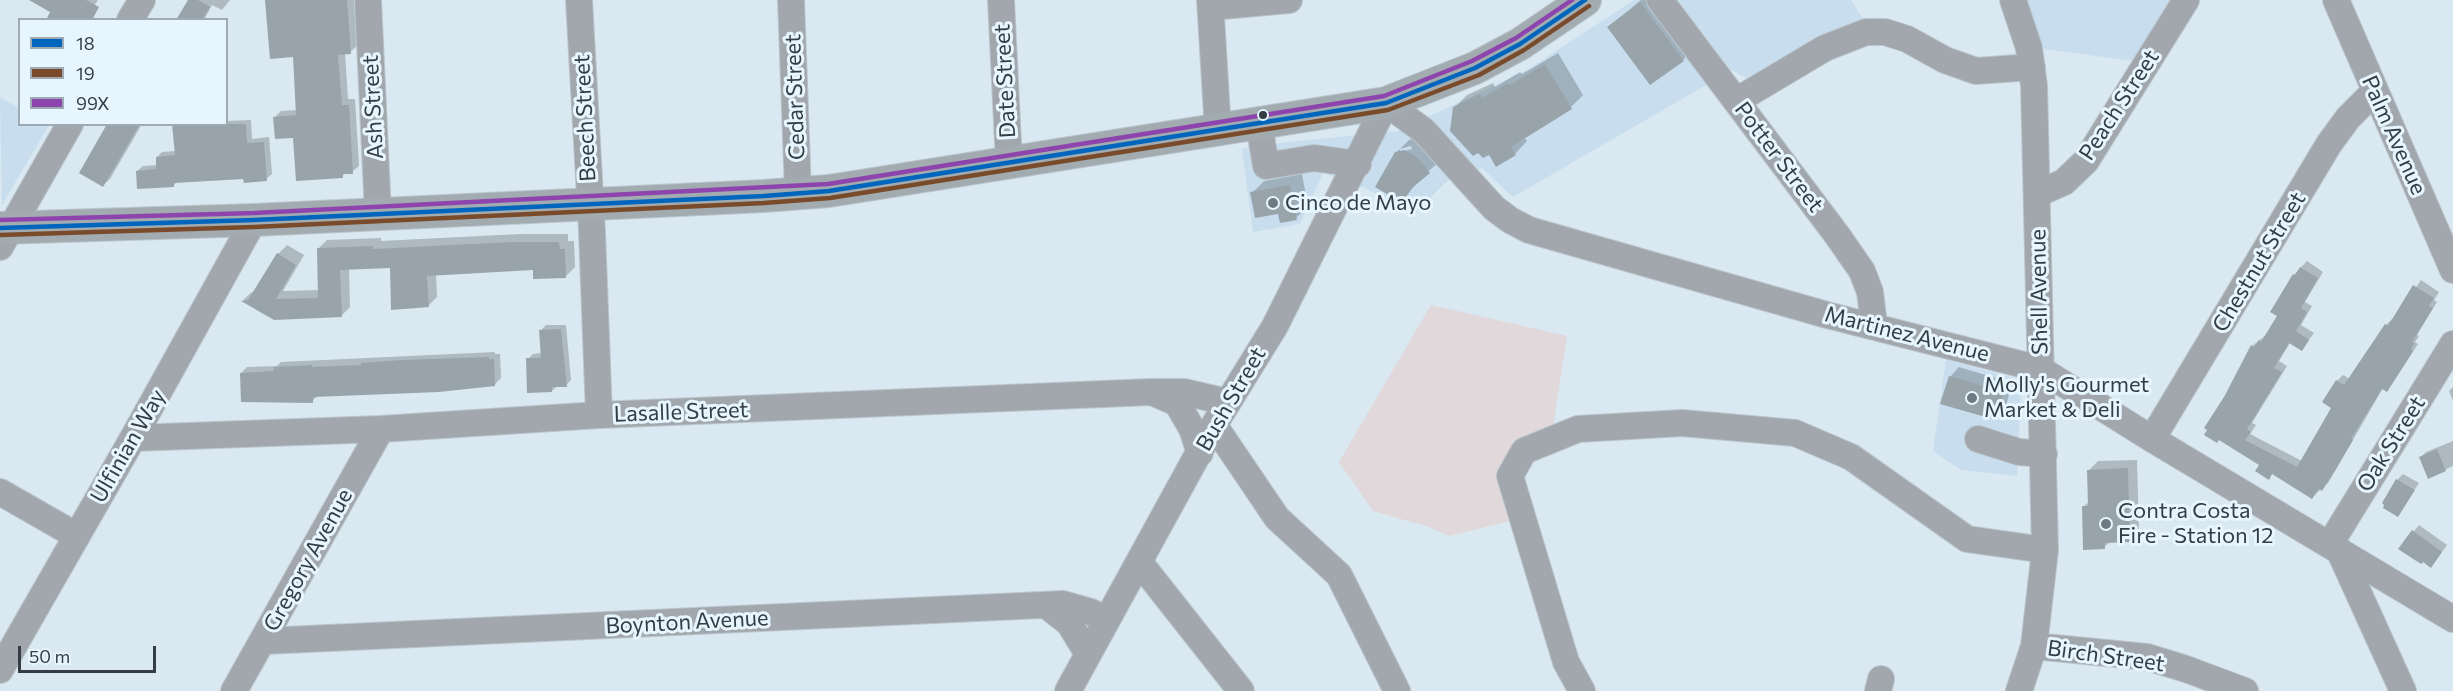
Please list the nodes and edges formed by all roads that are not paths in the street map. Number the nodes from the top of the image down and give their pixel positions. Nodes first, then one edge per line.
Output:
1 (142, 0) edge
2 (368, 0) edge
3 (579, 0) edge
4 (791, 0) edge
5 (1001, 0) edge
6 (1289, 0) edge
7 (1585, 0) edge
8 (1660, 0) edge
9 (2013, 0) edge
10 (2186, 0) edge
11 (2336, 0) edge
12 (1211, 3) edge
13 (131, 18) edge
14 (2032, 67) junction
15 (2375, 91) junction
16 (1736, 101) junction
17 (1386, 103) junction
18 (1259, 124) junction
19 (69, 126) edge
20 (1218, 131) junction
21 (1009, 163) junction
22 (1358, 164) junction
23 (798, 193) junction
24 (2037, 194) junction
25 (590, 204) junction
26 (378, 214) junction
27 (254, 220) junction
28 (3, 235) edge
29 (2451, 260) edge
30 (1874, 325) junction
31 (2453, 344) edge
32 (2040, 369) junction
33 (1151, 392) junction
34 (1227, 402) junction
35 (599, 415) junction
36 (1214, 425) junction
37 (381, 429) junction
38 (133, 438) junction
39 (1978, 439) dead end
40 (2152, 439) junction
41 (1200, 453) junction
42 (2044, 454) junction
43 (0, 492) edge
44 (77, 536) junction
45 (2334, 547) junction
46 (2045, 550) junction
47 (1140, 563) junction
48 (1046, 605) junction
49 (2453, 619) edge
50 (1107, 620) junction
51 (264, 641) junction
52 (2034, 646) junction
53 (1088, 654) junction
54 (0, 670) edge
55 (234, 691) edge
56 (1068, 691) edge
57 (1240, 691) edge
58 (1397, 691) edge
59 (1582, 691) edge
60 (2019, 691) edge
61 (2245, 691) edge
62 (2403, 691) edge

1 - 13 street
2 - 26 street, Ash Street
3 - 25 street, Beech Street
4 - 23 street, Cedar Street
5 - 21 street, Date Street
6 - 12 street
7 - 17 main road
8 - 16 street, Potter Street
9 - 14 street, Shell Avenue
10 - 24 street, Peach Street
11 - 15 street, Palm Avenue
12 - 20 street
14 - 16 street
14 - 24 street, Shell Avenue
15 - 29 street, Palm Avenue
15 - 40 street, Chestnut Street
16 - 30 street, Potter Street
17 - 18 main road
17 - 22 street, Bush Street
17 - 30 street, Martinez Avenue
18 - 20 main road
18 - 22 street
19 - 28 street
20 - 21 main road
21 - 23 main road
22 - 34 street, Bush Street
23 - 25 main road
24 - 32 street, Shell Avenue
25 - 26 main road
25 - 35 street, Beech Street
26 - 27 main road
27 - 28 main road
27 - 38 street, Ulfinian Way
30 - 32 street, Martinez Avenue
31 - 45 street, Oak Street
32 - 40 street, Martinez Avenue
32 - 42 street, Shell Avenue
33 - 34 street, Lasalle Street
33 - 35 street, Lasalle Street
33 - 41 street
34 - 36 street, Bush Street
35 - 37 street, Lasalle Street
36 - 41 street, Bush Street
36 - 58 street
37 - 38 street, Lasalle Street
37 - 51 street, Gregory Avenue
38 - 44 street, Ulfinian Way
39 - 42 street
40 - 45 street, Martinez Avenue
41 - 47 street, Bush Street
42 - 46 street, Shell Avenue
43 - 44 street
44 - 54 street, Ulfinian Way
45 - 49 street, Martinez Avenue
45 - 62 street
46 - 52 street, Shell Avenue
46 - 59 street
47 - 50 street, Bush Street
47 - 57 street
48 - 50 street, Boynton Avenue
48 - 51 street, Boynton Avenue
48 - 53 street
50 - 53 street, Bush Street
51 - 55 street, Gregory Avenue
52 - 60 street, Shell Avenue
52 - 61 street, Birch Street
53 - 56 street, Bush Street

